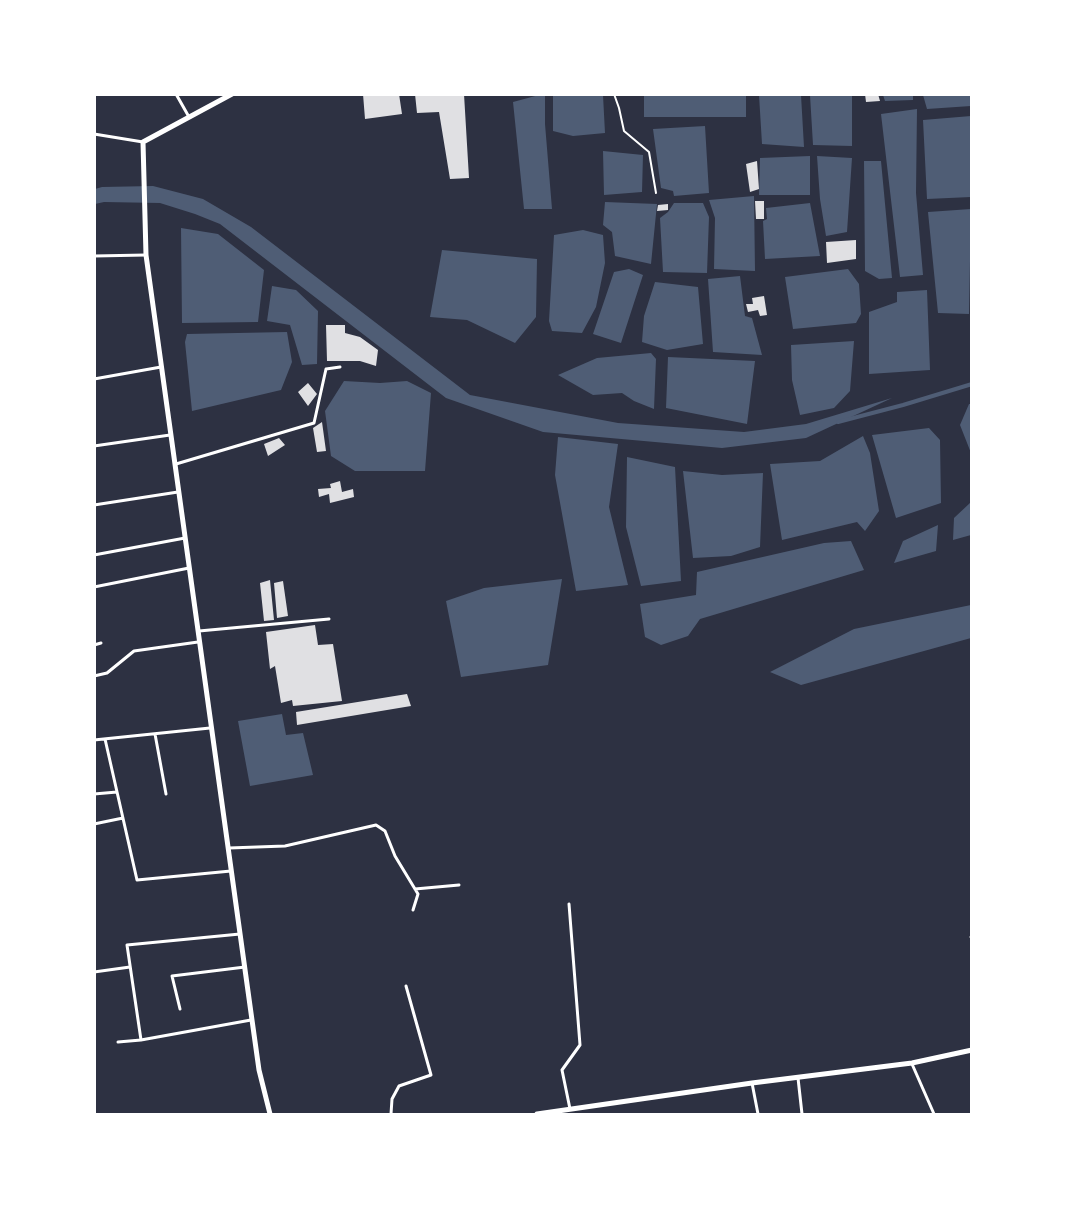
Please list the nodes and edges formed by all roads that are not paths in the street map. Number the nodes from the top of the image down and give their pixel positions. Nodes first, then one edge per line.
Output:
1 (176, 94) edge
2 (232, 94) edge
3 (190, 118) junction
4 (94, 134) edge
5 (143, 142) junction
6 (146, 255) junction
7 (94, 256) edge
8 (163, 367) junction
9 (339, 367) dead end
10 (94, 378) edge
11 (172, 435) junction
12 (94, 446) edge
13 (176, 464) junction
14 (179, 492) junction
15 (94, 505) edge
16 (185, 538) junction
17 (94, 555) edge
18 (189, 568) junction
19 (94, 587) edge
20 (329, 620) dead end
21 (197, 631) junction
22 (198, 642) junction
23 (101, 643) dead end
24 (94, 645) edge
25 (94, 676) edge
26 (210, 728) junction
27 (154, 734) junction
28 (105, 739) junction
29 (94, 740) edge
30 (117, 792) junction
31 (94, 794) edge
32 (166, 794) dead end
33 (123, 818) junction
34 (94, 824) edge
35 (228, 848) junction
36 (231, 872) junction
37 (459, 885) dead end
38 (415, 889) junction
39 (569, 904) dead end
40 (413, 910) dead end
41 (240, 934) junction
42 (130, 967) junction
43 (245, 967) junction
44 (94, 972) edge
45 (406, 986) dead end
46 (180, 1009) dead end
47 (252, 1020) junction
48 (141, 1040) junction
49 (118, 1042) dead end
50 (972, 1050) edge
51 (912, 1063) junction
52 (798, 1077) junction
53 (752, 1083) junction
54 (570, 1109) junction
55 (270, 1114) edge
56 (391, 1114) edge
57 (537, 1114) edge
58 (758, 1114) edge
59 (802, 1114) edge
60 (934, 1114) edge

1 - 3 lane
2 - 3 street
3 - 5 street
4 - 5 lane
5 - 6 street
6 - 7 lane
6 - 8 street
8 - 10 lane
8 - 11 street
9 - 13 lane
11 - 12 lane
11 - 13 street
13 - 14 street
14 - 15 lane
14 - 16 street
16 - 17 lane
16 - 18 street
18 - 19 lane
18 - 21 street
20 - 21 lane
21 - 22 street
22 - 25 lane
22 - 26 street
23 - 24 lane
26 - 27 lane
26 - 35 street
27 - 28 lane
27 - 32 lane
28 - 29 lane
28 - 30 lane
30 - 31 lane
30 - 33 lane
33 - 34 lane
33 - 36 lane
35 - 36 street
35 - 38 lane
36 - 41 street
37 - 38 lane
38 - 40 lane
39 - 54 lane
41 - 42 lane
41 - 43 street
42 - 44 lane
42 - 48 lane
43 - 46 lane
43 - 47 street
45 - 56 lane
47 - 48 lane
47 - 55 street
48 - 49 lane
50 - 51 street
51 - 52 street
51 - 60 lane
52 - 53 street
52 - 59 lane
53 - 54 street
53 - 58 lane
54 - 57 street

